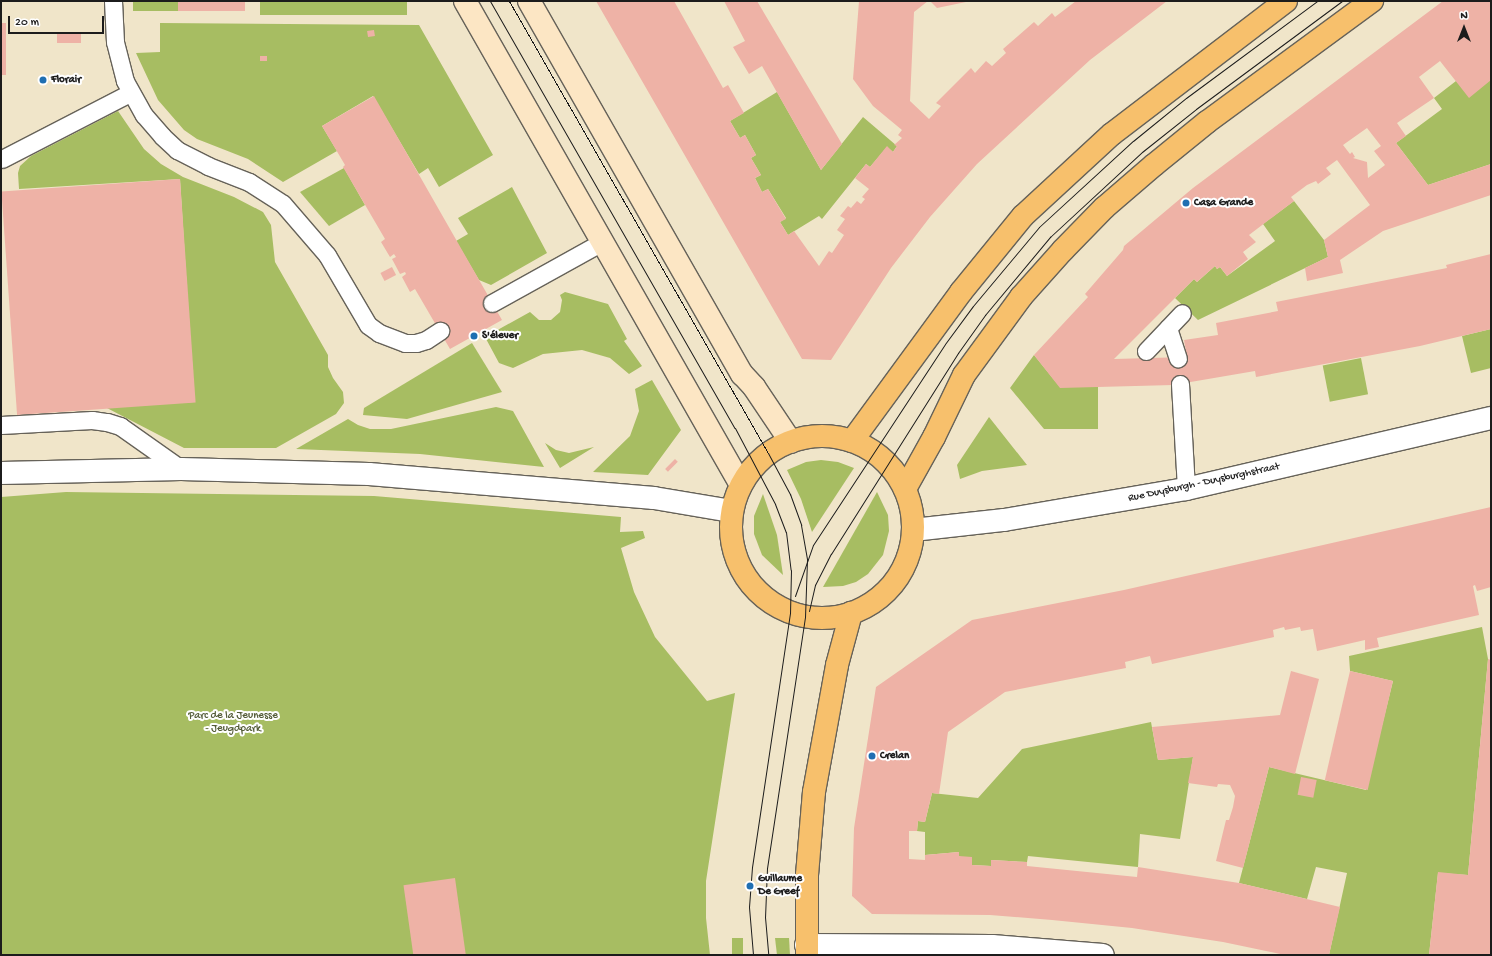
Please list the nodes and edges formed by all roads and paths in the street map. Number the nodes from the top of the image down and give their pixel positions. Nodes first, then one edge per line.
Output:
1 (113, 1) edge
2 (465, 1) edge
3 (528, 1) edge
4 (1286, 1) edge
5 (1372, 1) edge
6 (1264, 10) edge
7 (130, 94) junction
8 (2, 159) edge
9 (602, 242) junction
10 (492, 302) dead end
11 (1182, 313) dead end
12 (1168, 328) junction
13 (440, 331) dead end
14 (1146, 351) dead end
15 (1178, 358) dead end
16 (1180, 384) dead end
17 (1491, 418) edge
18 (1, 425) edge
19 (852, 441) junction
20 (791, 442) junction
21 (181, 469) junction
22 (1, 473) edge
23 (741, 485) junction
24 (905, 489) junction
25 (1186, 489) junction
26 (732, 510) junction
27 (913, 530) junction
28 (851, 613) junction
29 (806, 950) edge
30 (1103, 955) edge

1 - 7 lane
2 - 9 street
3 - 20 street
4 - 6 main road
5 - 24 main road
6 - 19 main road
7 - 8 lane
7 - 13 lane
9 - 10 lane
9 - 23 street
11 - 12 lane
12 - 14 lane
12 - 15 lane
16 - 25 lane
17 - 25 street, Rue Duysburgh - Duysburghstraat
18 - 21 lane
19 - 20 main road
19 - 24 main road
20 - 23 main road
21 - 22 street
21 - 26 street
23 - 26 main road
24 - 27 main road
25 - 27 street, Rue Duysburgh - Duysburghstraat
26 - 28 main road
27 - 28 main road
28 - 29 main road
29 - 30 street

